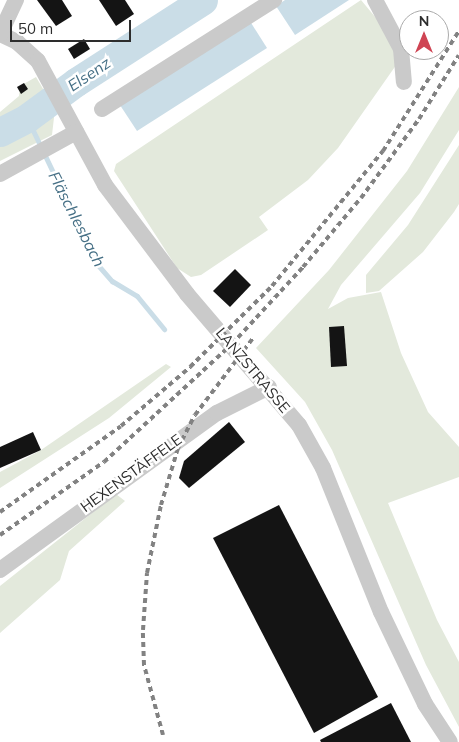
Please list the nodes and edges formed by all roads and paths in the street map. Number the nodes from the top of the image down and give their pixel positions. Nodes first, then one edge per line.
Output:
1 (16, 0) edge
2 (375, 0) edge
3 (265, 2) edge
4 (0, 34) edge
5 (404, 82) dead end
6 (102, 110) dead end
7 (76, 132) junction
8 (0, 174) edge
9 (269, 387) junction
10 (0, 570) edge
11 (450, 742) edge

1 - 4 street
2 - 5 street
3 - 6 street
4 - 7 street, LANZSTRASSE
7 - 8 street
7 - 9 street, LANZSTRASSE
9 - 10 street, HEXENSTÄFFELE
9 - 11 street, LANZSTRASSE

